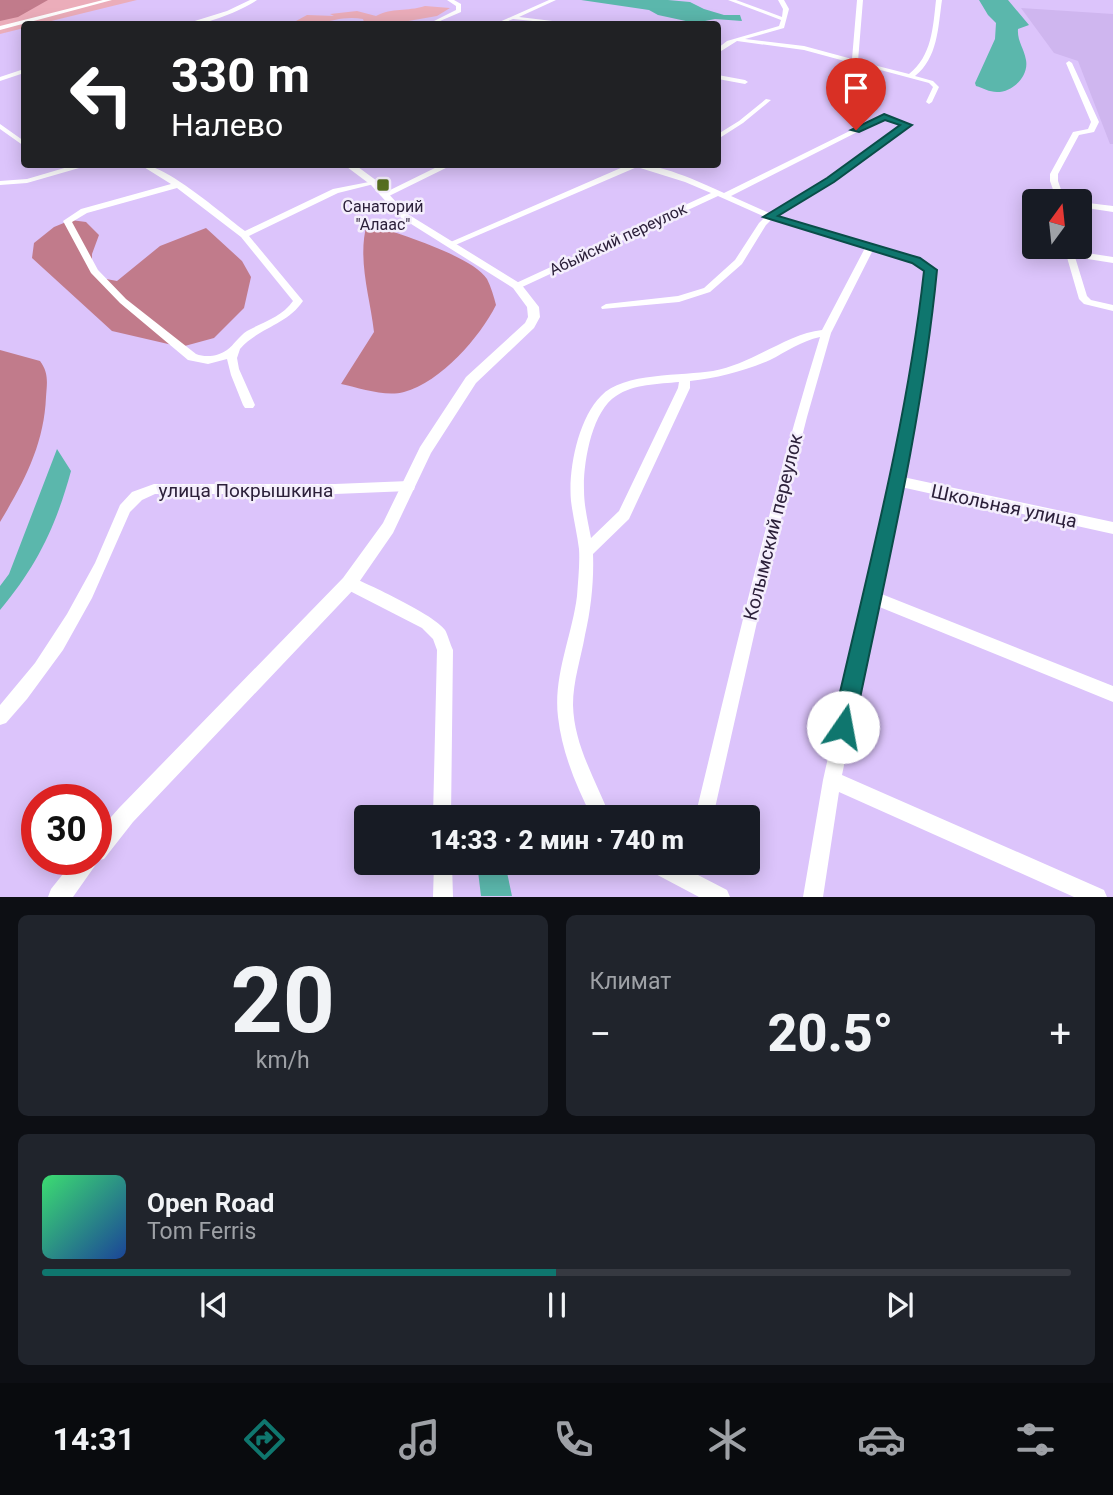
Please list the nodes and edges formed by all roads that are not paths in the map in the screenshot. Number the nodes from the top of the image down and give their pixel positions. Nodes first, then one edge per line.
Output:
1 (110, 0) edge
2 (254, 0) edge
3 (450, 0) edge
4 (553, 0) edge
5 (731, 0) edge
6 (781, 0) edge
7 (860, 0) edge
8 (939, 0) edge
9 (514, 18) junction
10 (783, 19) junction
11 (28, 21) edge
12 (198, 21) edge
13 (437, 21) edge
14 (506, 21) edge
15 (538, 21) edge
16 (21, 23) edge
17 (0, 28) edge
18 (738, 40) junction
19 (721, 46) edge
20 (856, 62) junction
21 (1069, 63) dead end
22 (21, 72) edge
23 (911, 77) junction
24 (721, 78) edge
25 (0, 79) edge
26 (744, 82) dead end
27 (834, 85) dead end
28 (768, 100) dead end
29 (929, 102) dead end
30 (0, 126) edge
31 (721, 135) edge
32 (21, 142) edge
33 (74, 168) edge
34 (150, 168) edge
35 (352, 168) edge
36 (439, 168) edge
37 (628, 168) edge
38 (664, 168) edge
39 (27, 181) junction
40 (0, 183) edge
41 (178, 185) junction
42 (379, 189) junction
43 (1057, 189) edge
44 (0, 192) edge
45 (721, 194) junction
46 (1092, 206) edge
47 (1113, 209) edge
48 (769, 217) junction
49 (244, 235) junction
50 (450, 244) junction
51 (870, 247) junction
52 (1092, 255) edge
53 (1071, 259) edge
54 (1113, 260) edge
55 (517, 286) junction
56 (606, 307) dead end
57 (1113, 307) edge
58 (825, 334) junction
59 (234, 351) junction
60 (685, 379) junction
61 (249, 405) dead end
62 (896, 481) junction
63 (409, 486) junction
64 (1113, 528) edge
65 (586, 552) junction
66 (349, 583) junction
67 (871, 597) junction
68 (1113, 694) edge
69 (0, 717) edge
70 (832, 780) junction
71 (442, 805) edge
72 (595, 805) edge
73 (707, 805) edge
74 (112, 832) edge
75 (76, 875) edge
76 (443, 875) edge
77 (694, 875) edge
78 (59, 897) edge
79 (443, 897) edge
80 (720, 897) edge
81 (813, 897) edge
82 (1097, 897) edge

1 - 11 street
2 - 12 street
3 - 13 street
4 - 9 street
5 - 10 street
6 - 10 street
7 - 20 street
8 - 23 street
9 - 14 street
9 - 15 street
10 - 18 street
16 - 17 street
18 - 19 street
18 - 20 street
20 - 23 street
20 - 27 street
21 - 43 street
22 - 25 street
23 - 29 street
24 - 26 street
28 - 31 street
30 - 32 street
33 - 39 street
34 - 41 street
35 - 42 street
36 - 42 street
37 - 50 street
38 - 45 street
39 - 40 street
39 - 44 street
41 - 49 street
41 - 59 street
42 - 49 street
42 - 50 street
45 - 48 street
45 - 48 street, Абыйский переулок
45 - 55 street, Абыйский переулок
46 - 47 street
48 - 51 street
48 - 56 street
49 - 59 street
50 - 55 street
51 - 58 street, Колымский переулок
51 - 62 street
52 - 54 street
53 - 57 street
55 - 63 street
58 - 60 street
58 - 73 street, Колымский переулок
59 - 61 street
60 - 65 street
60 - 65 street
62 - 64 street, Школьная улица
62 - 67 street
63 - 66 street
63 - 69 street, улица Покрышкина
65 - 72 street
66 - 71 street
66 - 74 street
67 - 68 street
67 - 70 street
70 - 81 street
70 - 82 street
75 - 78 street
76 - 79 street
77 - 80 street

